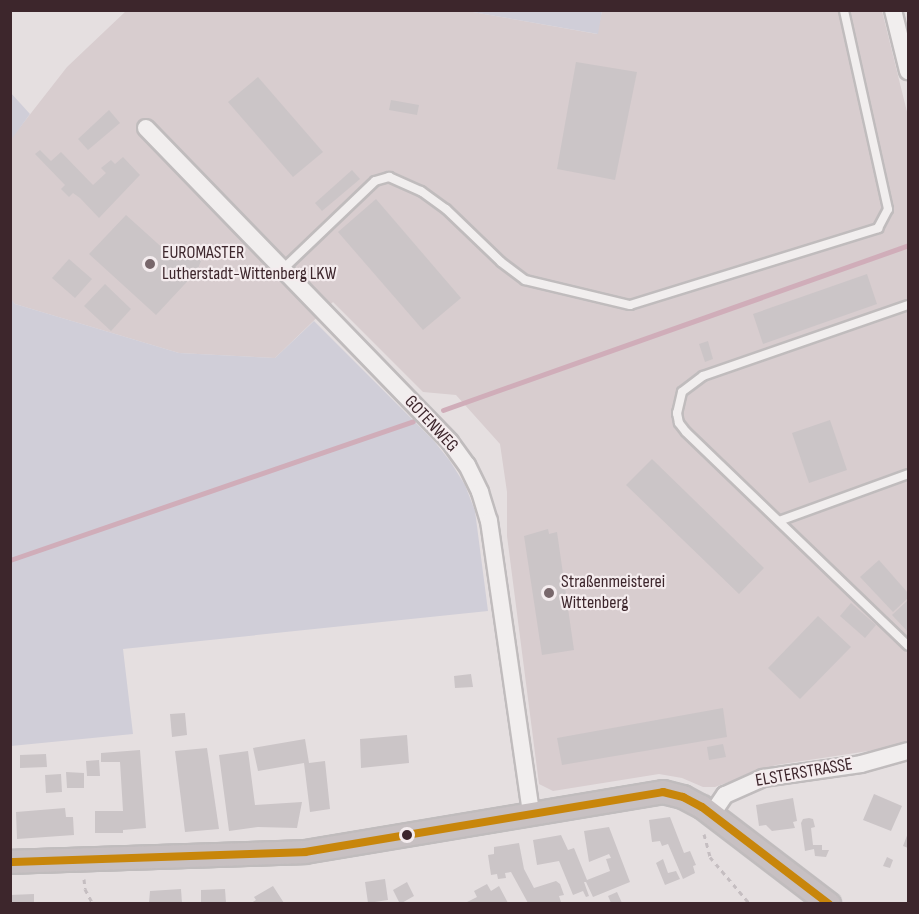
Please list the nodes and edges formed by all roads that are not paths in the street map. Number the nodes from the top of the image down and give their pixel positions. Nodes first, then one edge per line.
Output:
1 (844, 10) edge
2 (893, 10) edge
3 (909, 70) edge
4 (146, 128) dead end
5 (283, 269) junction
6 (909, 305) edge
7 (909, 474) edge
8 (779, 521) junction
9 (909, 646) edge
10 (909, 751) edge
11 (531, 814) junction
12 (711, 814) junction
13 (10, 862) edge
14 (829, 903) edge

1 - 5 lane
2 - 3 street
4 - 5 street, GOTENWEG
5 - 11 street, GOTENWEG
6 - 8 lane
7 - 8 lane
8 - 9 lane
10 - 12 street, ELSTERSTRASSE
11 - 12 main road
11 - 13 main road
12 - 14 main road

